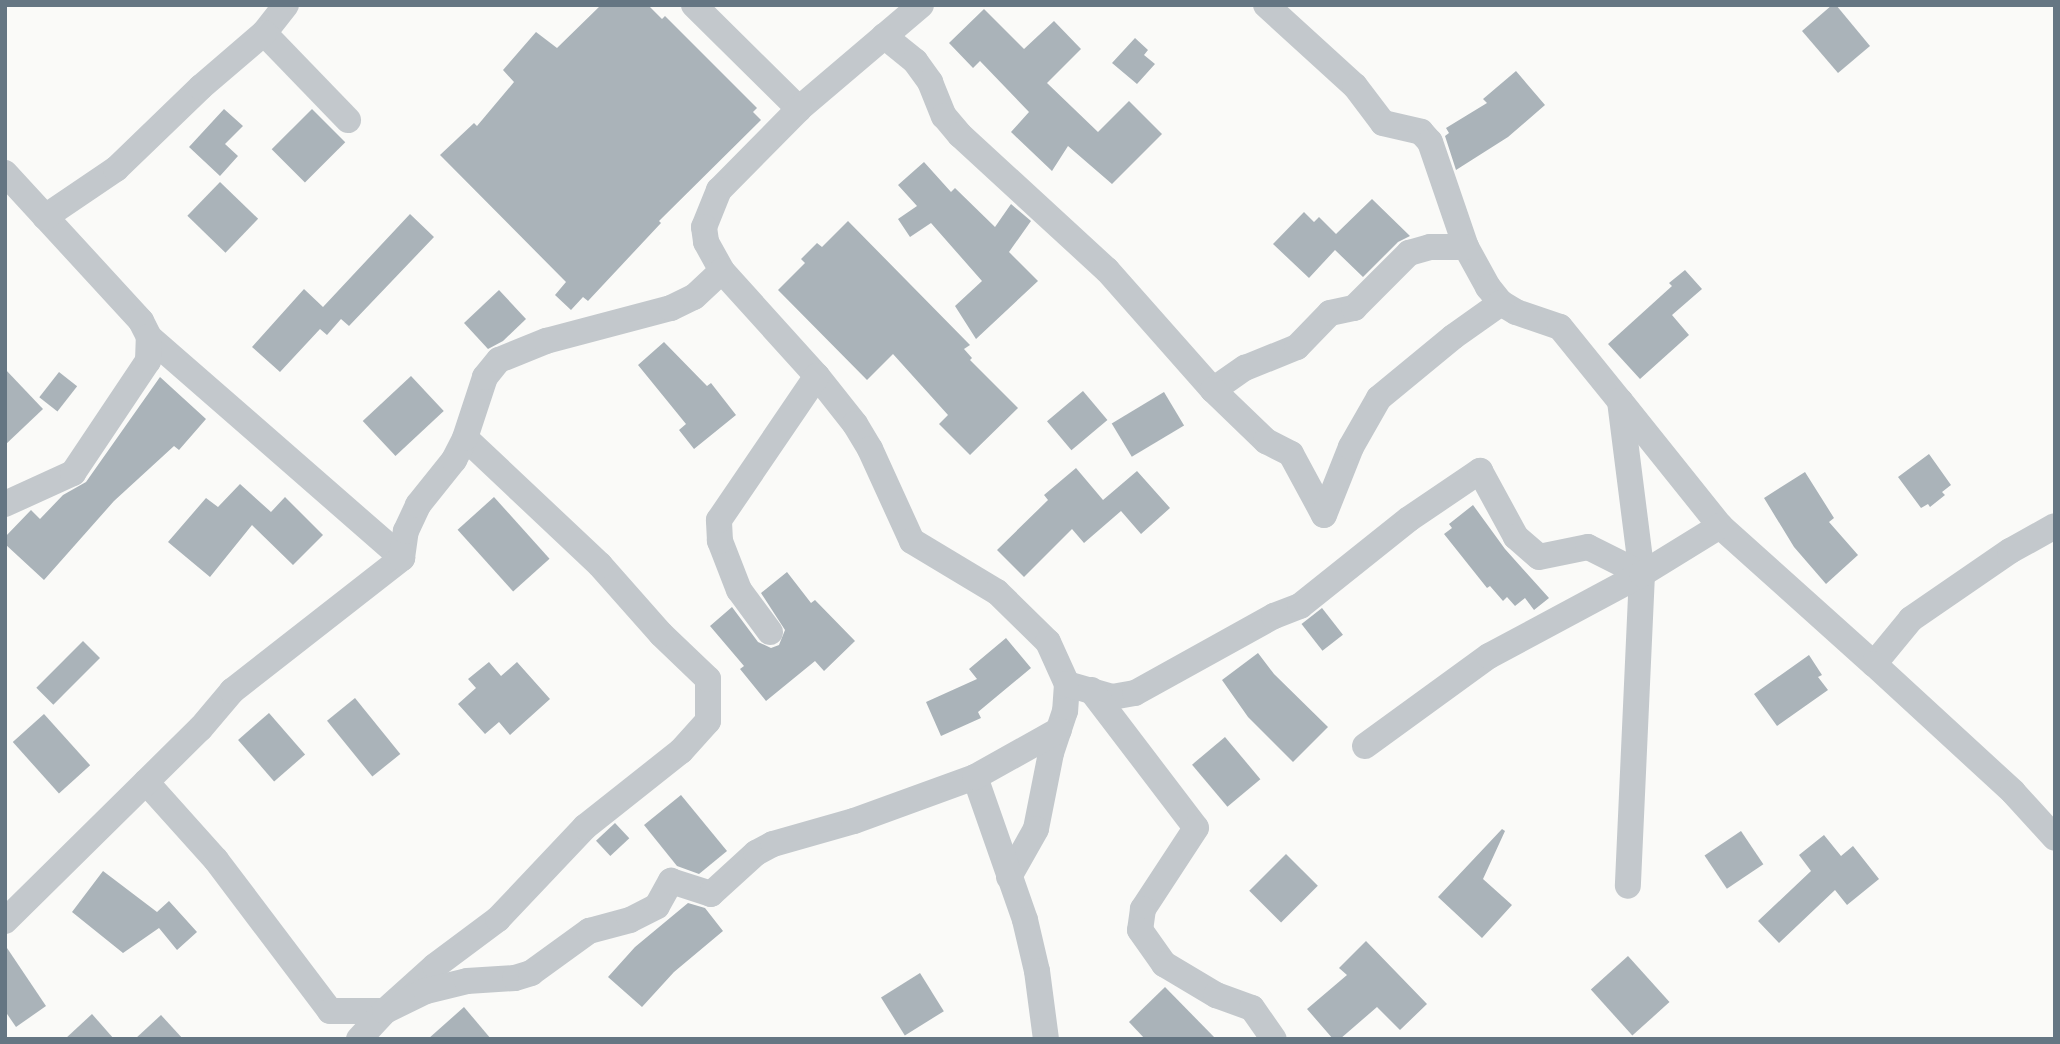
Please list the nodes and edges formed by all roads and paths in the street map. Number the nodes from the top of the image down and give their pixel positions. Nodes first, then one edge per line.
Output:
1 (286, 5) edge
2 (694, 5) edge
3 (920, 5) edge
4 (1266, 5) edge
5 (264, 33) junction
6 (884, 36) junction
7 (799, 109) junction
8 (348, 120) dead end
9 (5, 173) edge
10 (45, 216) junction
11 (1466, 247) junction
12 (722, 271) junction
13 (1501, 303) junction
14 (149, 337) junction
15 (817, 376) junction
16 (1213, 390) junction
17 (1620, 401) junction
18 (465, 438) junction
19 (5, 504) edge
20 (1720, 526) junction
21 (2055, 526) edge
22 (402, 558) junction
23 (1643, 575) junction
24 (770, 632) dead end
25 (1874, 664) junction
26 (1079, 687) junction
27 (1059, 730) junction
28 (1365, 746) dead end
29 (975, 777) junction
30 (146, 782) junction
31 (2055, 838) edge
32 (1009, 877) junction
33 (1629, 886) dead end
34 (5, 921) edge
35 (385, 1011) junction
36 (359, 1039) edge
37 (1046, 1039) edge
38 (1274, 1039) edge

1 - 5 street
2 - 7 street
3 - 6 street
4 - 11 street
5 - 8 street
5 - 10 street
6 - 7 street
6 - 16 street
7 - 12 street
9 - 10 street
10 - 14 street
11 - 13 street
11 - 16 street
12 - 15 street
12 - 18 street
13 - 16 street
13 - 17 street
14 - 19 street
14 - 22 street
15 - 24 street
15 - 26 street
17 - 20 street
17 - 23 street
18 - 22 street
18 - 35 street
20 - 23 street
20 - 25 street
21 - 25 street
22 - 30 street
23 - 26 street
23 - 28 street
23 - 33 street
25 - 31 street
26 - 27 street
26 - 38 street
27 - 29 street
27 - 32 street
29 - 32 street
29 - 35 street
30 - 34 street
30 - 35 street
32 - 37 street
35 - 36 street

